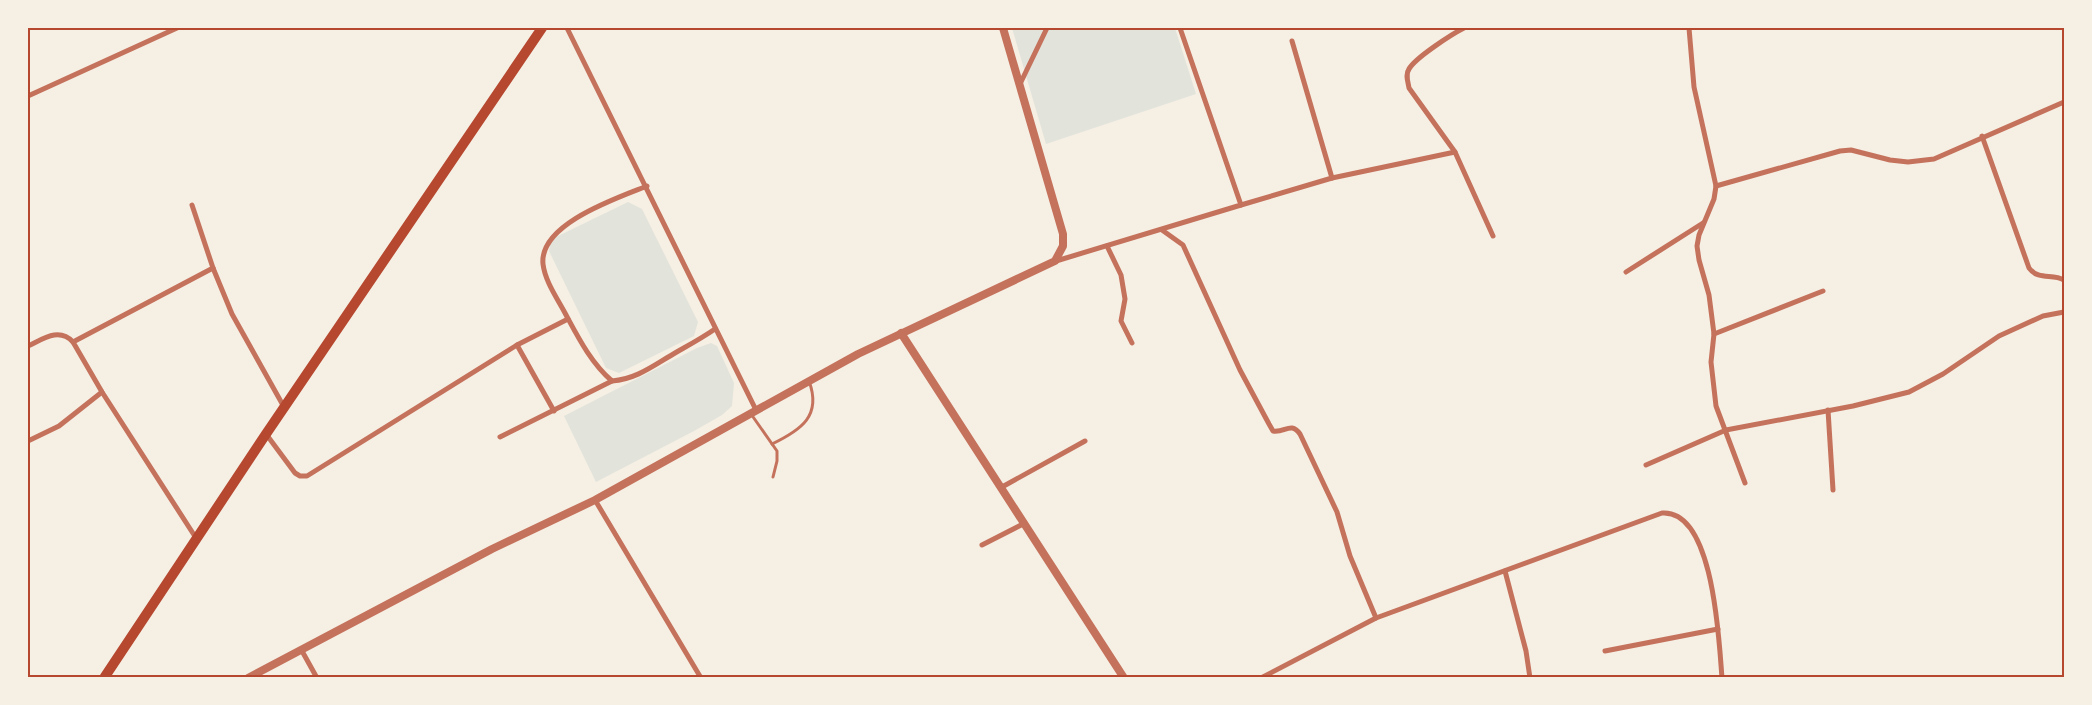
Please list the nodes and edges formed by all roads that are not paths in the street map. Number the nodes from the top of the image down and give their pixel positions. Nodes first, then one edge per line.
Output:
1 (177, 28) edge
2 (542, 28) edge
3 (567, 28) edge
4 (1003, 28) edge
5 (1047, 28) edge
6 (1180, 28) edge
7 (1464, 28) edge
8 (1689, 28) edge
9 (1292, 41) dead end
10 (1020, 84) junction
11 (28, 96) edge
12 (2064, 102) edge
13 (1982, 136) junction
14 (1455, 152) junction
15 (1332, 178) junction
16 (647, 186) junction
17 (1716, 186) junction
18 (192, 205) dead end
19 (1241, 205) junction
20 (1703, 223) junction
21 (1162, 230) junction
22 (1493, 236) dead end
23 (1107, 246) junction
24 (1055, 261) junction
25 (213, 268) junction
26 (1626, 272) dead end
27 (2064, 280) edge
28 (1823, 291) dead end
29 (2064, 312) edge
30 (568, 319) junction
31 (715, 329) junction
32 (901, 333) junction
33 (1714, 334) junction
34 (72, 342) junction
35 (1132, 343) dead end
36 (517, 345) junction
37 (28, 346) edge
38 (612, 381) junction
39 (809, 381) junction
40 (102, 392) junction
41 (284, 407) junction
42 (1828, 410) junction
43 (554, 411) junction
44 (753, 412) junction
45 (1726, 430) junction
46 (266, 434) junction
47 (500, 438) dead end
48 (28, 441) edge
49 (1084, 441) dead end
50 (772, 444) junction
51 (1646, 465) dead end
52 (773, 477) dead end
53 (1745, 484) dead end
54 (1002, 487) junction
55 (1833, 490) dead end
56 (595, 500) junction
57 (1025, 522) junction
58 (196, 538) junction
59 (982, 545) dead end
60 (1505, 571) junction
61 (1376, 618) junction
62 (1718, 629) junction
63 (302, 651) junction
64 (1605, 651) dead end
65 (104, 678) edge
66 (248, 678) edge
67 (317, 678) edge
68 (701, 678) edge
69 (1124, 678) edge
70 (1261, 678) edge
71 (1530, 678) edge
72 (1722, 678) edge

1 - 11 street
2 - 41 main road
3 - 16 street
4 - 10 street
5 - 10 street
6 - 19 street
7 - 14 street
8 - 17 street
9 - 15 street
10 - 24 street
12 - 13 street
13 - 17 street
13 - 27 street
14 - 15 street
14 - 22 street
15 - 19 street
16 - 30 street
16 - 31 street
17 - 20 street
18 - 25 street
19 - 21 street
20 - 26 street
20 - 33 street
21 - 23 street
21 - 61 street
23 - 24 street
23 - 35 street
24 - 32 street
25 - 34 street
25 - 41 street
28 - 33 street
29 - 42 street
30 - 36 street
30 - 38 street
31 - 38 street
31 - 44 street
32 - 39 street
32 - 54 street
33 - 45 street
34 - 37 street
34 - 40 street
36 - 43 street
36 - 46 street
38 - 43 street
39 - 44 street
39 - 50 lane
40 - 48 street
40 - 58 street
41 - 46 main road
42 - 45 street
42 - 55 street
43 - 47 street
44 - 50 lane
44 - 56 street
45 - 51 street
45 - 53 street
46 - 58 main road
49 - 54 street
50 - 52 lane
54 - 57 street
56 - 63 street
56 - 68 street
57 - 59 street
57 - 69 street
58 - 65 main road
60 - 61 street
60 - 62 street
60 - 71 street
61 - 70 street
62 - 64 street
62 - 72 street
63 - 66 street
63 - 67 street

